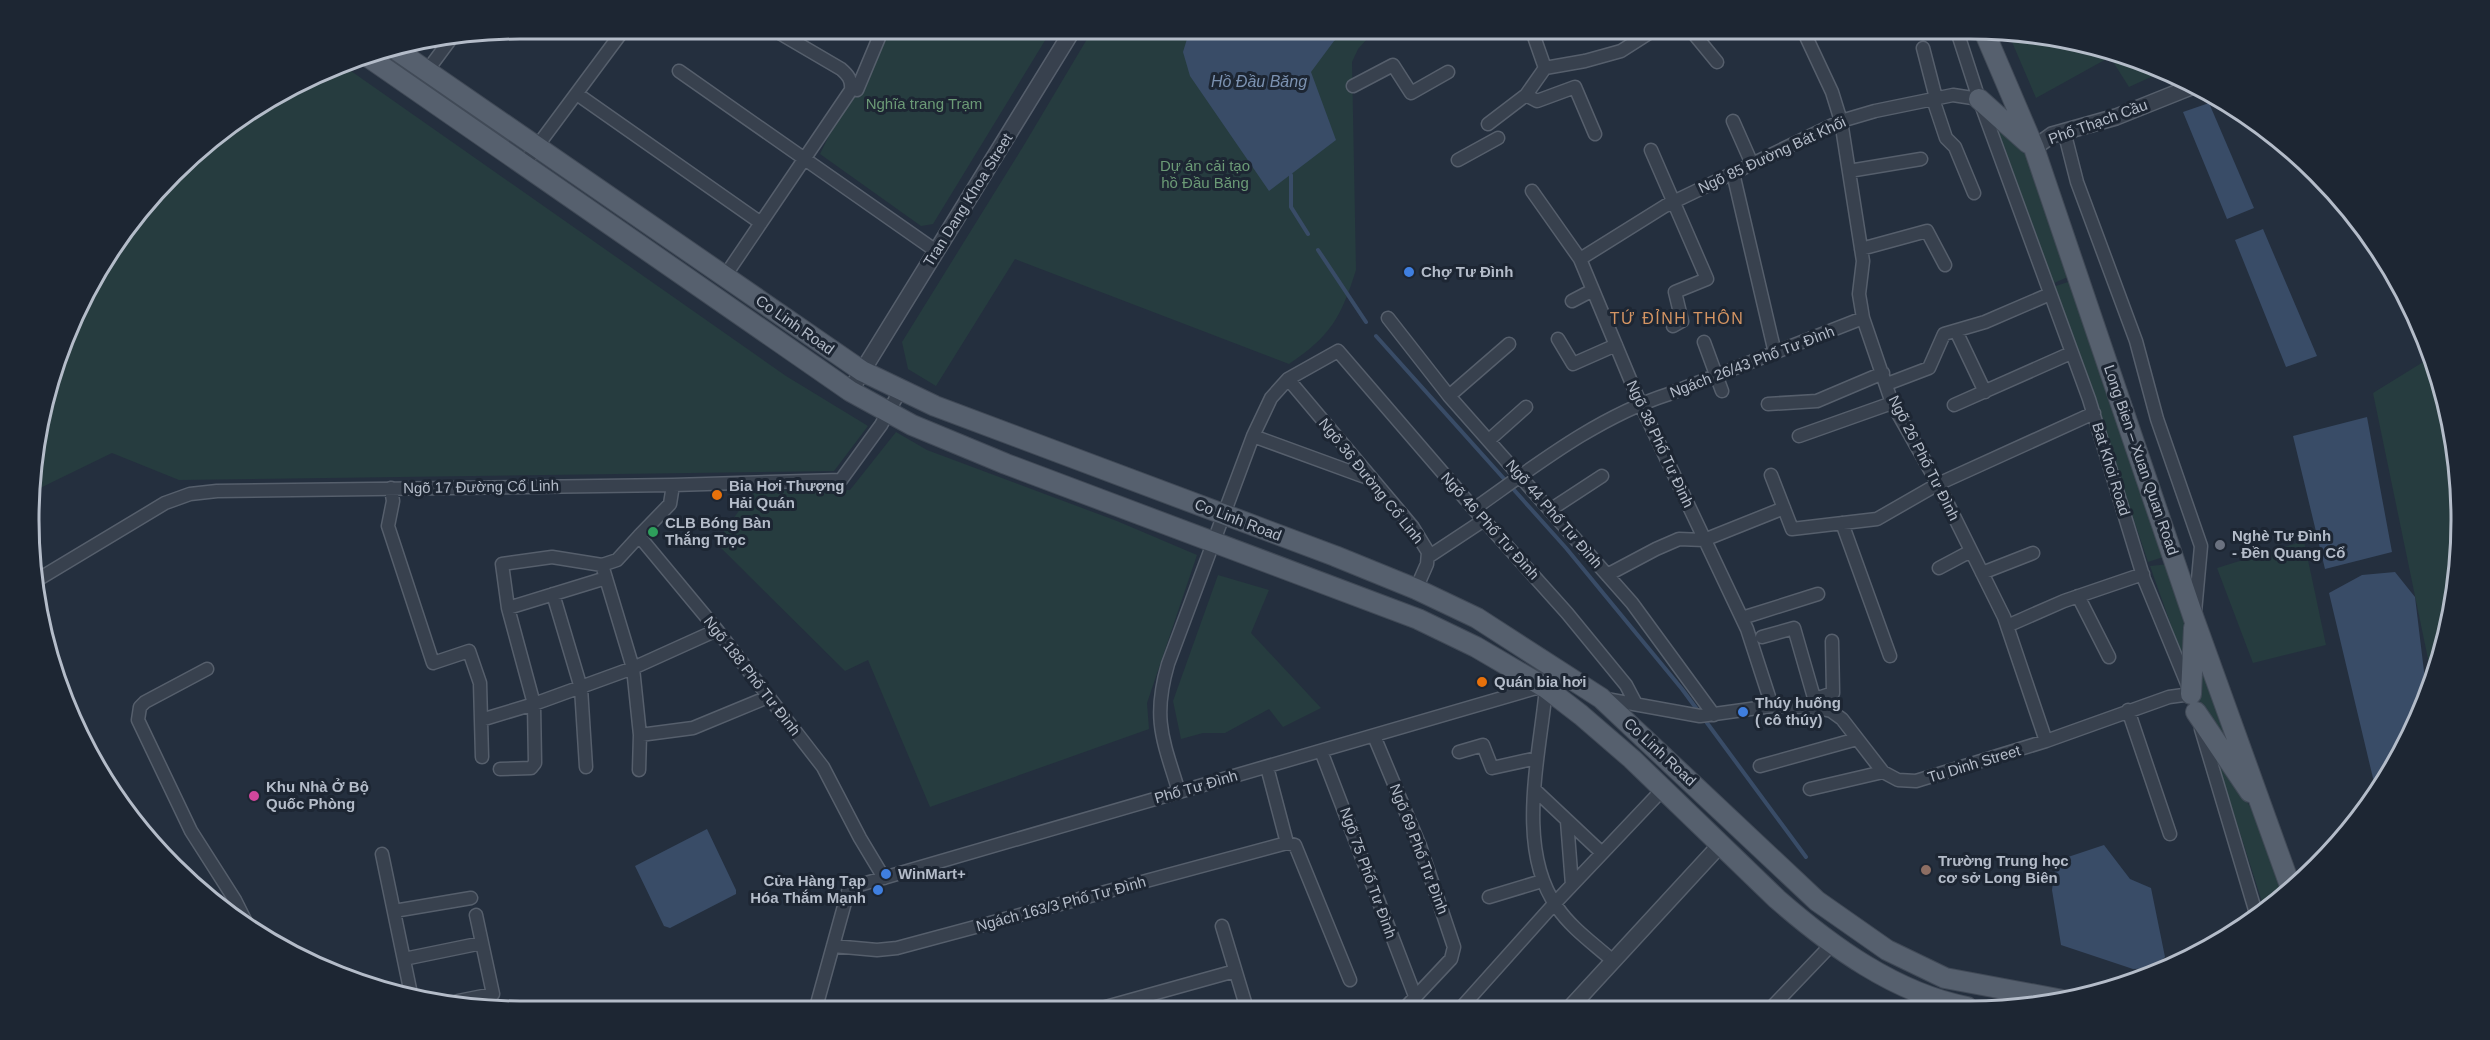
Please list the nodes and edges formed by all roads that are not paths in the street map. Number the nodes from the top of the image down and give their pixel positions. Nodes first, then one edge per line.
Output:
1 (617, 39) edge
2 (790, 39) edge
3 (878, 39) edge
4 (1067, 39) edge
5 (1535, 39) edge
6 (1641, 39) edge
7 (1698, 39) edge
8 (1807, 39) edge
9 (1960, 39) edge
10 (1988, 40) edge
11 (447, 45) edge
12 (1923, 48) dead end
13 (401, 54) edge
14 (375, 62) edge
15 (1717, 62) dead end
16 (1545, 68) junction
17 (427, 71) junction
18 (679, 71) dead end
19 (1448, 72) dead end
20 (1353, 86) dead end
21 (857, 90) dead end
22 (2184, 90) edge
23 (577, 94) junction
24 (1526, 95) junction
25 (1934, 99) junction
26 (1979, 99) junction
27 (1733, 121) dead end
28 (1841, 121) junction
29 (1488, 124) dead end
30 (2064, 131) junction
31 (1595, 134) dead end
32 (1498, 138) dead end
33 (538, 146) junction
34 (2034, 148) junction
35 (1651, 150) dead end
36 (805, 159) junction
37 (1921, 159) dead end
38 (1458, 160) dead end
39 (524, 164) junction
40 (1752, 164) junction
41 (1849, 171) junction
42 (1733, 173) junction
43 (1532, 190) dead end
44 (1974, 193) dead end
45 (1675, 202) junction
46 (761, 223) junction
47 (1861, 249) junction
48 (936, 251) junction
49 (1580, 259) junction
50 (1945, 265) dead end
51 (725, 276) junction
52 (1593, 290) junction
53 (2050, 294) junction
54 (1572, 301) dead end
55 (1388, 318) dead end
56 (1863, 318) junction
57 (1673, 326) dead end
58 (1956, 331) junction
59 (1558, 339) dead end
60 (1704, 342) dead end
61 (1509, 344) dead end
62 (1616, 345) junction
63 (1776, 352) junction
64 (2071, 353) junction
65 (862, 371) junction
66 (1715, 376) junction
67 (1885, 378) junction
68 (1288, 379) junction
69 (850, 391) junction
70 (900, 391) junction
71 (1722, 391) dead end
72 (1985, 392) junction
73 (1449, 396) junction
74 (1640, 403) junction
75 (1892, 403) junction
76 (1768, 404) dead end
77 (1954, 405) dead end
78 (1526, 407) dead end
79 (2094, 413) junction
80 (888, 414) junction
81 (1253, 436) junction
82 (1799, 436) dead end
83 (1488, 440) junction
84 (1771, 475) dead end
85 (1602, 476) dead end
86 (1370, 478) junction
87 (1517, 478) junction
88 (1938, 484) junction
89 (673, 485) junction
90 (391, 488) junction
91 (1784, 508) junction
92 (1474, 509) junction
93 (1550, 510) junction
94 (1223, 514) junction
95 (1484, 520) junction
96 (1842, 523) junction
97 (639, 536) junction
98 (1704, 540) junction
99 (1213, 541) junction
100 (1971, 551) junction
101 (2033, 553) dead end
102 (1428, 557) junction
103 (602, 565) junction
104 (1939, 568) dead end
105 (1982, 573) junction
106 (2143, 574) junction
107 (1607, 575) junction
108 (42, 577) edge
109 (606, 578) junction
110 (1416, 589) junction
111 (552, 594) junction
112 (1818, 594) dead end
113 (2078, 596) junction
114 (508, 608) junction
115 (1742, 618) junction
116 (2194, 619) junction
117 (2007, 626) junction
118 (717, 630) junction
119 (1762, 638) dead end
120 (1833, 640) dead end
121 (1890, 656) dead end
122 (2109, 657) dead end
123 (633, 668) junction
124 (207, 669) dead end
125 (1544, 687) junction
126 (581, 688) junction
127 (768, 698) junction
128 (1601, 698) junction
129 (2193, 703) junction
130 (534, 704) junction
131 (1636, 704) junction
132 (1816, 704) junction
133 (1772, 706) junction
134 (2128, 710) junction
135 (1708, 715) junction
136 (481, 720) junction
137 (640, 735) junction
138 (1374, 736) junction
139 (1857, 739) junction
140 (2046, 741) junction
141 (1321, 751) junction
142 (1459, 752) dead end
143 (482, 757) dead end
144 (1538, 758) junction
145 (1760, 766) dead end
146 (586, 767) dead end
147 (1267, 767) junction
148 (500, 769) dead end
149 (639, 770) dead end
150 (1883, 772) junction
151 (1663, 789) junction
152 (1810, 789) dead end
153 (1535, 790) junction
154 (1179, 792) junction
155 (2266, 815) junction
156 (1567, 821) junction
157 (2170, 834) dead end
158 (1287, 843) junction
159 (1720, 845) junction
160 (1602, 853) junction
161 (382, 854) dead end
162 (884, 879) junction
163 (1794, 880) junction
164 (1542, 881) junction
165 (2288, 881) edge
166 (1572, 885) junction
167 (1489, 897) dead end
168 (471, 898) dead end
169 (1777, 899) junction
170 (1554, 904) junction
171 (2254, 908) edge
172 (394, 911) junction
173 (242, 912) edge
174 (476, 915) dead end
175 (1222, 926) dead end
176 (482, 943) junction
177 (1833, 943) junction
178 (833, 946) junction
179 (404, 959) junction
180 (1612, 961) junction
181 (1235, 971) junction
182 (1350, 980) dead end
183 (410, 988) edge
184 (1415, 996) junction
185 (2039, 996) edge
186 (471, 998) edge
187 (818, 1001) edge
188 (1127, 1001) edge
189 (1244, 1001) edge
190 (1411, 1001) edge
191 (1467, 1001) edge
192 (1576, 1001) edge
193 (1779, 1001) edge
194 (1940, 1001) edge

1 - 23 street
2 - 36 street
3 - 21 street
4 - 48 street, Tran Dang Khoa Street
5 - 16 street
6 - 16 street
7 - 15 street
8 - 28 street, Ngõ 26 Phố Tư Đình
9 - 26 street, Bat Khoi Road
10 - 34 main road, Long Bien – Xuan Quan Road
11 - 17 street
12 - 25 street
13 - 17 main road, Co Linh Road
14 - 39 main road, Co Linh Road
16 - 24 street
17 - 33 main road, Co Linh Road
18 - 36 street
19 - 20 street
22 - 30 street, Phố Thạch Cầu
23 - 33 street
23 - 46 street
24 - 29 street
24 - 31 street
25 - 26 street, Ngõ 85 Đường Bát Khối
25 - 28 street, Ngõ 85 Đường Bát Khối
25 - 44 street
26 - 34 main road
26 - 53 street, Bat Khoi Road
27 - 40 street
28 - 40 street, Ngõ 85 Đường Bát Khối
28 - 41 street, Ngõ 26 Phố Tư Đình
30 - 34 street, Phố Thạch Cầu
30 - 116 street
32 - 38 street
33 - 39 street
33 - 51 main road, Co Linh Road
34 - 116 main road, Long Bien – Xuan Quan Road
35 - 45 street
36 - 46 street
36 - 48 street
37 - 41 street
39 - 69 main road, Co Linh Road
40 - 42 street, Ngõ 85 Đường Bát Khối
41 - 47 street, Ngõ 26 Phố Tư Đình
42 - 45 street, Ngõ 85 Đường Bát Khối
42 - 63 street
43 - 49 street, Ngõ 38 Phố Tư Đình
45 - 49 street, Ngõ 85 Đường Bát Khối
45 - 57 street
46 - 51 street
47 - 50 street
47 - 56 street, Ngõ 26 Phố Tư Đình
48 - 65 street, Tran Dang Khoa Street
49 - 52 street, Ngõ 38 Phố Tư Đình
51 - 65 main road, Co Linh Road
52 - 54 street
52 - 62 street, Ngõ 38 Phố Tư Đình
53 - 58 street
53 - 64 street, Bat Khoi Road
55 - 73 street, Ngõ 44 Phố Tư Đình
56 - 63 street, Ngách 26/43 Phố Tư Đình
56 - 67 street, Ngõ 26 Phố Tư Đình
58 - 67 street
58 - 72 street
59 - 62 street
60 - 66 street
61 - 73 street
62 - 74 street, Ngõ 38 Phố Tư Đình
63 - 66 street, Ngách 26/43 Phố Tư Đình
64 - 72 street
64 - 79 street, Bat Khoi Road
65 - 69 street, Tran Dang Khoa Street
65 - 70 main road, Co Linh Road
66 - 71 street
66 - 74 street, Ngách 26/43 Phố Tư Đình
67 - 75 street, Ngõ 26 Phố Tư Đình
67 - 76 street
68 - 81 street
68 - 86 street, Ngõ 36 Đường Cổ Linh
68 - 92 street, Ngõ 46 Phố Tư Đình
69 - 80 main road, Co Linh Road
70 - 80 street, Ngõ 17 Đường Cổ Linh
70 - 94 main road, Co Linh Road
72 - 77 street
73 - 83 street, Ngõ 44 Phố Tư Đình
74 - 87 street, Ngách 26/43 Phố Tư Đình
74 - 98 street, Ngõ 38 Phố Tư Đình
75 - 82 street
75 - 88 street, Ngõ 26 Phố Tư Đình
78 - 83 street
79 - 88 street
79 - 106 street, Bat Khoi Road
80 - 89 street, Ngõ 17 Đường Cổ Linh
80 - 99 main road, Co Linh Road
81 - 86 street
81 - 94 street
83 - 87 street, Ngõ 44 Phố Tư Đình
84 - 91 street
85 - 93 street
86 - 102 street, Ngõ 36 Đường Cổ Linh
87 - 92 street, Ngách 26/43 Phố Tư Đình
87 - 93 street, Ngõ 44 Phố Tư Đình
88 - 96 street
88 - 100 street, Ngõ 26 Phố Tư Đình
89 - 90 street, Ngõ 17 Đường Cổ Linh
89 - 97 street
90 - 108 street, Ngõ 17 Đường Cổ Linh
90 - 136 street
91 - 96 street
91 - 98 street
92 - 95 street, Ngõ 46 Phố Tư Đình
93 - 107 street, Ngõ 44 Phố Tư Đình
94 - 99 street
94 - 110 main road, Co Linh Road
95 - 102 street
95 - 131 street, Ngõ 46 Phố Tư Đình
96 - 121 street
97 - 103 street
97 - 118 street, Ngõ 188 Phố Tư Đình
98 - 107 street
98 - 115 street, Ngõ 38 Phố Tư Đình
99 - 125 main road, Co Linh Road
99 - 154 street
100 - 104 street
100 - 105 street, Ngõ 26 Phố Tư Đình
101 - 105 street
102 - 110 street, Ngõ 36 Đường Cổ Linh
103 - 109 street
103 - 114 street
105 - 117 street, Ngõ 26 Phố Tư Đình
106 - 113 street
106 - 129 street, Bat Khoi Road
107 - 135 street, Ngõ 44 Phố Tư Đình
109 - 111 street
109 - 123 street
110 - 128 main road, Co Linh Road
111 - 114 street
111 - 126 street
112 - 115 street
113 - 117 street
113 - 122 street
114 - 130 street
115 - 133 street, Ngõ 38 Phố Tư Đình
116 - 129 main road
116 - 155 main road, Long Bien – Xuan Quan Road
117 - 140 street, Ngõ 26 Phố Tư Đình
118 - 123 street
118 - 127 street, Ngõ 188 Phố Tư Đình
119 - 132 street
120 - 132 street
123 - 126 street
123 - 137 street
124 - 173 street
125 - 138 street, Phố Tư Đình
125 - 144 street
125 - 151 main road, Co Linh Road
126 - 130 street
126 - 146 street
127 - 137 street
127 - 162 street, Ngõ 188 Phố Tư Đình
128 - 131 street
128 - 163 main road, Co Linh Road
129 - 134 street, Tu Dinh Street
129 - 155 main road
129 - 171 street, Bat Khoi Road
130 - 136 street
130 - 148 street
131 - 135 street
132 - 133 street
132 - 139 street
133 - 135 street
134 - 140 street, Tu Dinh Street
134 - 157 street
136 - 143 street
137 - 149 street
138 - 141 street, Phố Tư Đình
138 - 184 street, Ngõ 69 Phố Tư Đình
139 - 145 street
139 - 150 street
140 - 150 street, Tu Dinh Street
141 - 147 street, Phố Tư Đình
141 - 184 street, Ngõ 75 Phố Tư Đình
142 - 144 street
144 - 153 street
147 - 154 street, Phố Tư Đình
147 - 158 street
150 - 152 street
151 - 159 main road, Co Linh Road
151 - 160 street
153 - 156 street
153 - 164 street
154 - 162 street, Phố Tư Đình
155 - 165 main road, Long Bien – Xuan Quan Road
156 - 160 street
156 - 166 street
158 - 178 street, Ngách 163/3 Phố Tư Đình
158 - 182 street
159 - 169 main road, Co Linh Road
159 - 180 street
160 - 166 street
161 - 172 street
162 - 178 street, Phố Tư Đình
163 - 169 main road
163 - 185 main road, Co Linh Road
164 - 167 street
164 - 170 street
166 - 170 street
168 - 172 street
169 - 177 main road, Co Linh Road
170 - 180 street
170 - 191 street
172 - 179 street
174 - 176 street
175 - 181 street
176 - 179 street
176 - 186 street
177 - 193 street
177 - 194 main road, Co Linh Road
178 - 187 street
179 - 183 street
180 - 192 street
181 - 188 street
181 - 189 street
184 - 190 street

